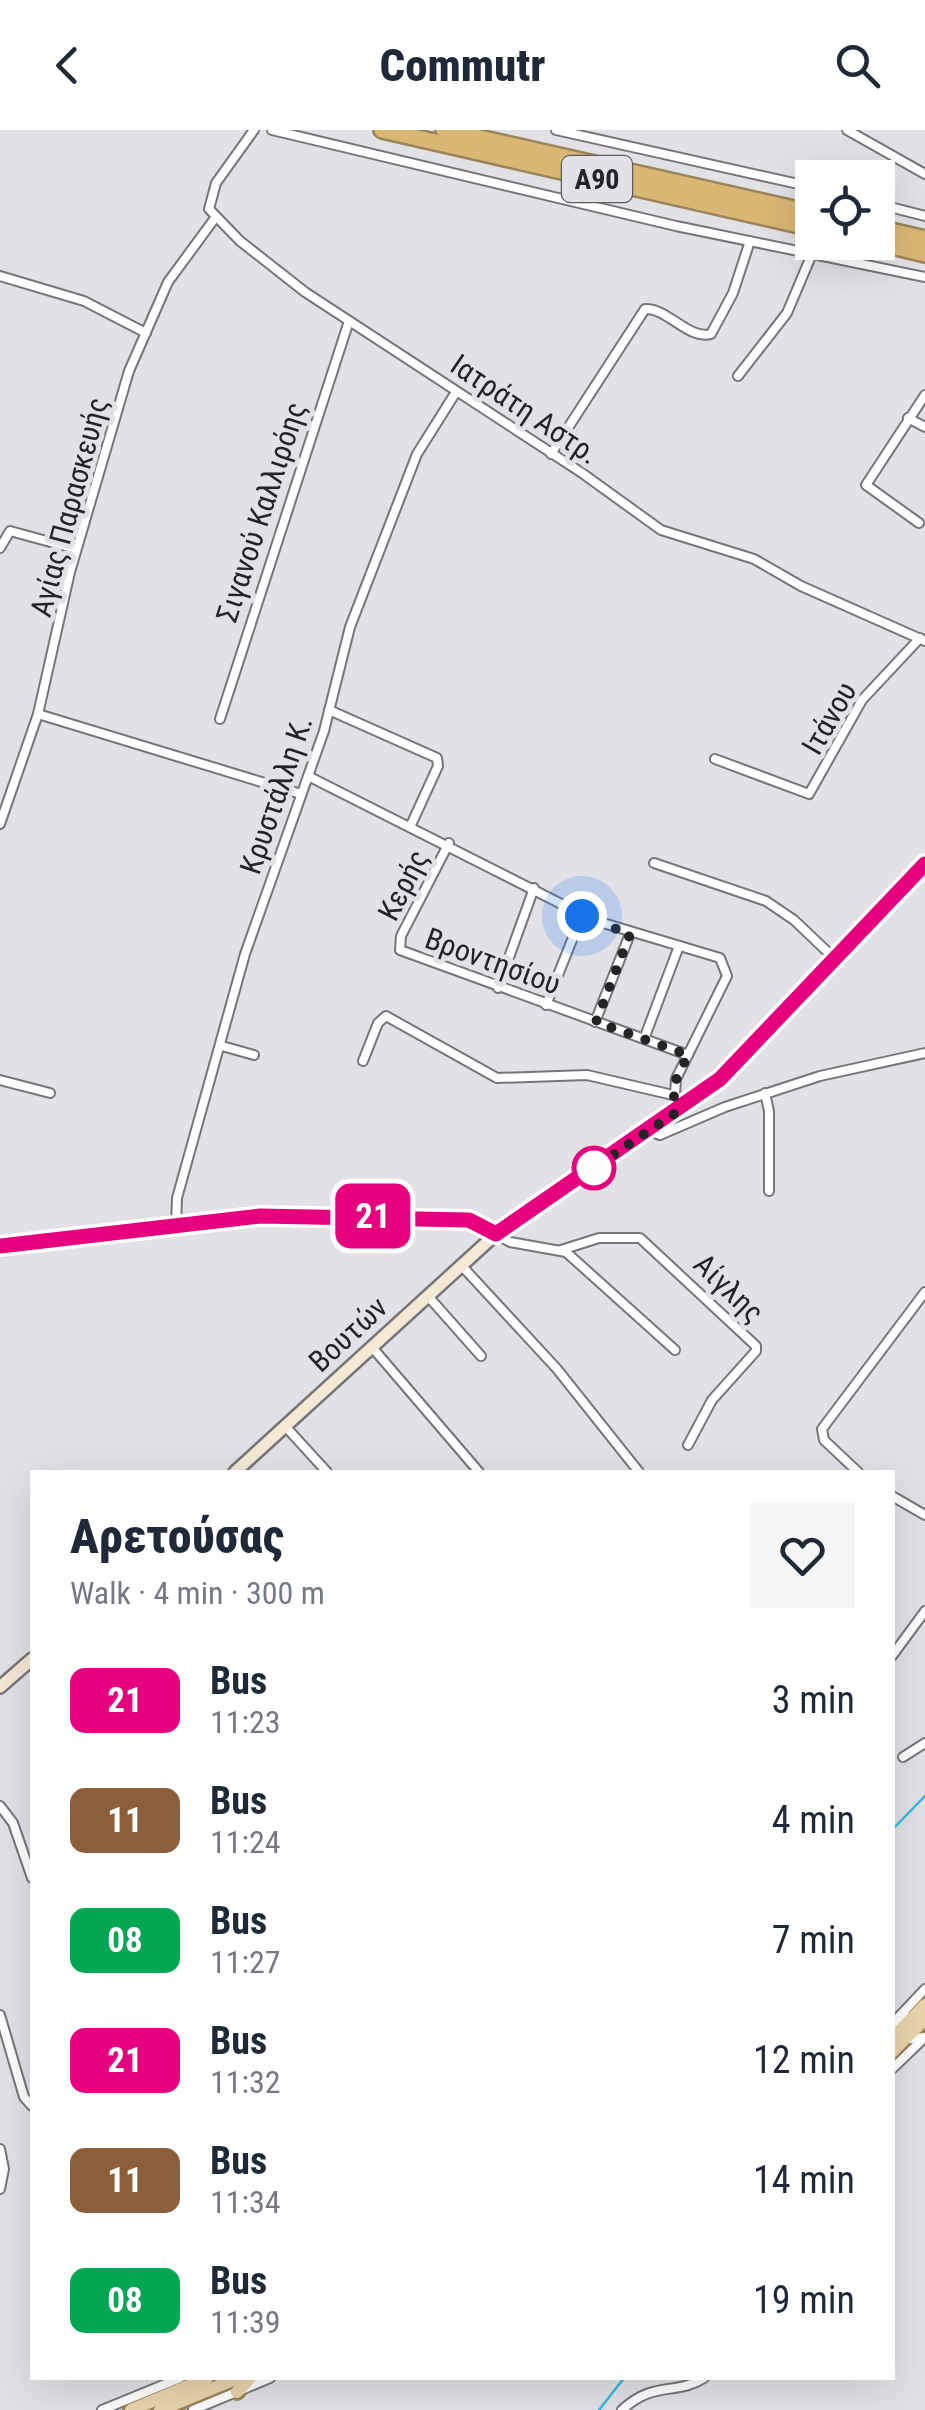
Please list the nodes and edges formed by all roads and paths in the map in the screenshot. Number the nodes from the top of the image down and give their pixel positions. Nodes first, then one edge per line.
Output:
1 (254, 130) edge
2 (272, 130) edge
3 (382, 130) edge
4 (444, 130) edge
5 (556, 130) edge
6 (847, 130) edge
7 (925, 174) edge
8 (795, 184) edge
9 (895, 208) edge
10 (795, 209) edge
11 (925, 216) edge
12 (215, 218) junction
13 (795, 224) edge
14 (895, 232) edge
15 (925, 239) edge
16 (750, 241) junction
17 (895, 247) edge
18 (795, 250) edge
19 (925, 254) edge
20 (809, 260) edge
21 (841, 260) edge
22 (0, 276) edge
23 (925, 277) edge
24 (349, 321) junction
25 (146, 333) junction
26 (738, 376) dead end
27 (456, 392) junction
28 (925, 395) edge
29 (908, 418) junction
30 (925, 427) edge
31 (550, 454) junction
32 (919, 523) dead end
33 (0, 548) edge
34 (76, 549) junction
35 (922, 640) edge
36 (329, 710) junction
37 (38, 714) junction
38 (220, 719) dead end
39 (715, 759) dead end
40 (308, 776) junction
41 (301, 794) junction
42 (0, 824) edge
43 (411, 825) junction
44 (449, 843) junction
45 (654, 864) dead end
46 (925, 864) edge
47 (534, 888) junction
48 (582, 916) junction
49 (630, 934) junction
50 (679, 946) junction
51 (399, 947) joint
52 (836, 959) junction
53 (498, 988) junction
54 (546, 1005) junction
55 (596, 1022) junction
56 (644, 1039) junction
57 (222, 1046) junction
58 (254, 1054) dead end
59 (925, 1054) edge
60 (688, 1055) junction
61 (362, 1061) dead end
62 (0, 1080) edge
63 (50, 1093) dead end
64 (673, 1094) junction
65 (765, 1094) junction
66 (674, 1114) junction
67 (648, 1131) junction
68 (769, 1191) dead end
69 (176, 1226) junction
70 (496, 1234) junction
71 (0, 1246) edge
72 (561, 1250) junction
73 (462, 1265) junction
74 (925, 1292) edge
75 (427, 1295) junction
76 (371, 1346) junction
77 (674, 1350) dead end
78 (480, 1356) dead end
79 (285, 1426) junction
80 (688, 1444) dead end
81 (237, 1470) edge
82 (325, 1470) edge
83 (477, 1470) edge
84 (637, 1470) edge
85 (856, 1470) edge
86 (895, 1498) edge
87 (925, 1515) edge
88 (925, 1611) edge
89 (895, 1652) edge
90 (30, 1661) edge
91 (0, 1687) edge
92 (925, 1743) edge
93 (904, 1756) dead end
94 (0, 1806) edge
95 (30, 1872) edge
96 (925, 1989) edge
97 (925, 2005) edge
98 (0, 2015) edge
99 (925, 2019) edge
100 (925, 2037) edge
101 (897, 2040) edge
102 (30, 2104) edge
103 (0, 2149) edge
104 (0, 2189) edge
105 (175, 2380) edge
106 (202, 2380) edge
107 (701, 2380) edge
108 (238, 2385) edge
109 (102, 2410) edge
110 (131, 2410) edge
111 (160, 2410) edge
112 (193, 2410) edge
113 (622, 2410) edge

1 - 12 street
2 - 16 street
3 - 13 highway, Α90
4 - 10 highway, Α90
5 - 8 street
6 - 7 street
9 - 11 street
12 - 24 street, Ιατράτη Αστρ.
12 - 25 street, Αγίας Παρασκευής
14 - 15 highway
16 - 18 street
16 - 31 street
17 - 19 highway
20 - 26 street
21 - 23 street
22 - 25 street
24 - 27 street, Ιατράτη Αστρ.
24 - 38 street, Σιγανού Καλλιρόης
25 - 34 street, Αγίας Παρασκευής
27 - 31 street, Ιατράτη Αστρ.
27 - 36 street, Κρυστάλλη Κ.
28 - 29 street
29 - 30 street
29 - 32 street
31 - 35 street, Ιατράτη Αστρ.
33 - 34 street
34 - 37 street, Αγίας Παρασκευής
35 - 39 street, Ιτάνου
36 - 40 street, Κρυστάλλη Κ.
36 - 43 street
37 - 41 street
37 - 42 street, Αγίας Παρασκευής
40 - 41 street, Κρυστάλλη Κ.
40 - 43 street
41 - 57 street, Κρυστάλλη Κ.
43 - 44 street
44 - 47 street
44 - 51 street, Κερής
45 - 52 street
46 - 52 main road, Βουτών
47 - 48 street
47 - 53 street
48 - 49 street
48 - 54 street
49 - 50 street
49 - 55 street
50 - 56 street
50 - 60 street
51 - 53 street, Βροντησίου
52 - 66 main road, Βουτών
53 - 54 street, Βροντησίου
54 - 55 street, Βροντησίου
55 - 56 street, Βροντησίου
56 - 60 street, Βροντησίου
57 - 58 street
57 - 69 street, Κρυστάλλη Κ.
59 - 65 street
60 - 64 street
61 - 64 street
62 - 63 street
64 - 66 street
65 - 67 street
65 - 68 street
66 - 67 main road, Βουτών
67 - 70 main road, Βουτών
69 - 70 street
69 - 71 street
70 - 72 street
70 - 73 main road, Βουτών
72 - 77 street
72 - 80 street, Αίγλης
73 - 75 main road, Βουτών
73 - 84 street
74 - 85 street
75 - 76 main road, Βουτών
75 - 78 street
76 - 79 main road, Βουτών
76 - 83 street
79 - 81 main road, Βουτών
79 - 82 street
86 - 87 street
88 - 89 street
90 - 91 main road
92 - 93 street
94 - 95 street
96 - 101 street
97 - 101 main road
98 - 102 street
99 - 101 main road
100 - 101 street
100 - 101 street
103 - 104 street
105 - 109 street
106 - 110 main road
107 - 113 street
108 - 111 main road
108 - 112 street

